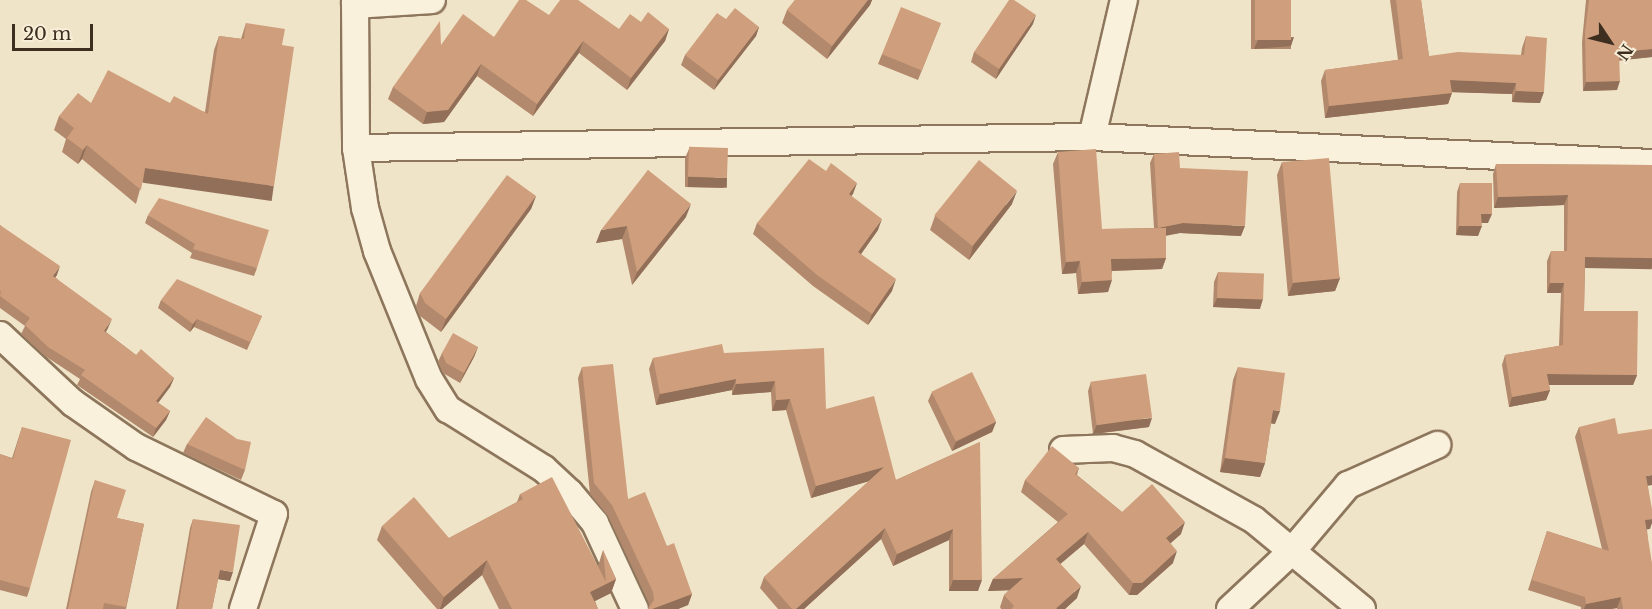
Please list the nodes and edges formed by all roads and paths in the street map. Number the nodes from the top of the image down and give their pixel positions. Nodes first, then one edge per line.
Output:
1 (432, 0) edge
2 (1124, 0) edge
3 (355, 3) edge
4 (1092, 138) junction
5 (356, 148) junction
6 (1652, 163) edge
7 (0, 335) edge
8 (1437, 445) dead end
9 (1063, 450) dead end
10 (1292, 551) junction
11 (243, 609) edge
12 (635, 609) edge
13 (1230, 609) edge
14 (1362, 609) edge

1 - 3 street
2 - 4 street
3 - 5 street
4 - 5 street
4 - 6 street
5 - 12 street
7 - 11 street
8 - 10 street
9 - 10 street
10 - 13 street
10 - 14 street

